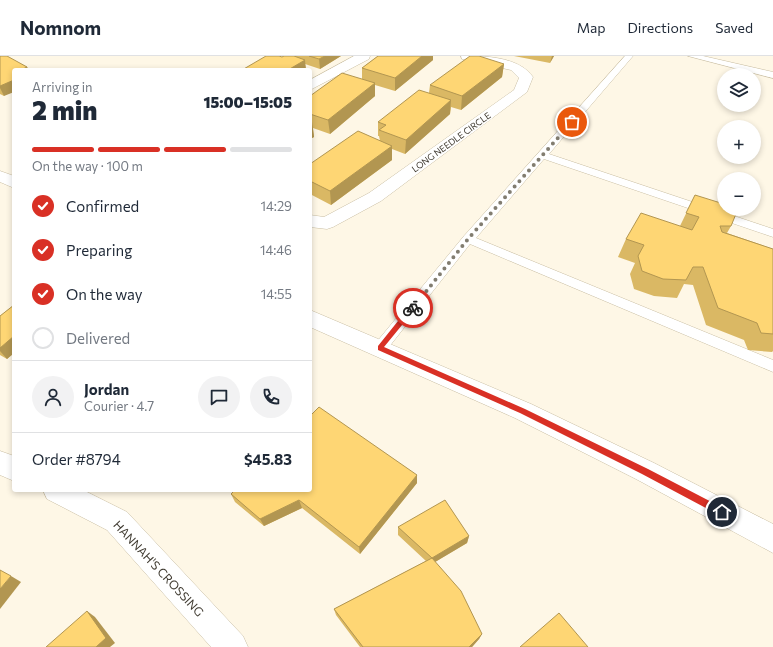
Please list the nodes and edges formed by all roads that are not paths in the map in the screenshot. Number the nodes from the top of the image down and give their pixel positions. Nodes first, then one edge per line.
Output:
1 (364, 56) edge
2 (467, 56) edge
3 (629, 56) edge
4 (692, 56) edge
5 (712, 58) edge
6 (773, 75) edge
7 (312, 85) edge
8 (543, 155) junction
9 (0, 176) edge
10 (12, 182) edge
11 (312, 221) edge
12 (773, 233) edge
13 (468, 239) junction
14 (312, 319) edge
15 (380, 348) junction
16 (773, 366) edge
17 (0, 462) edge
18 (12, 468) edge
19 (60, 492) edge
20 (773, 539) edge
21 (232, 647) edge

1 - 7 street
2 - 11 street, LONG NEEDLE CIRCLE
3 - 8 lane
4 - 5 lane
5 - 6 lane
8 - 12 lane
8 - 13 lane
9 - 10 street
13 - 15 lane
13 - 16 lane
14 - 15 street
15 - 20 street
17 - 18 street
19 - 21 street, HANNAH'S CROSSING

